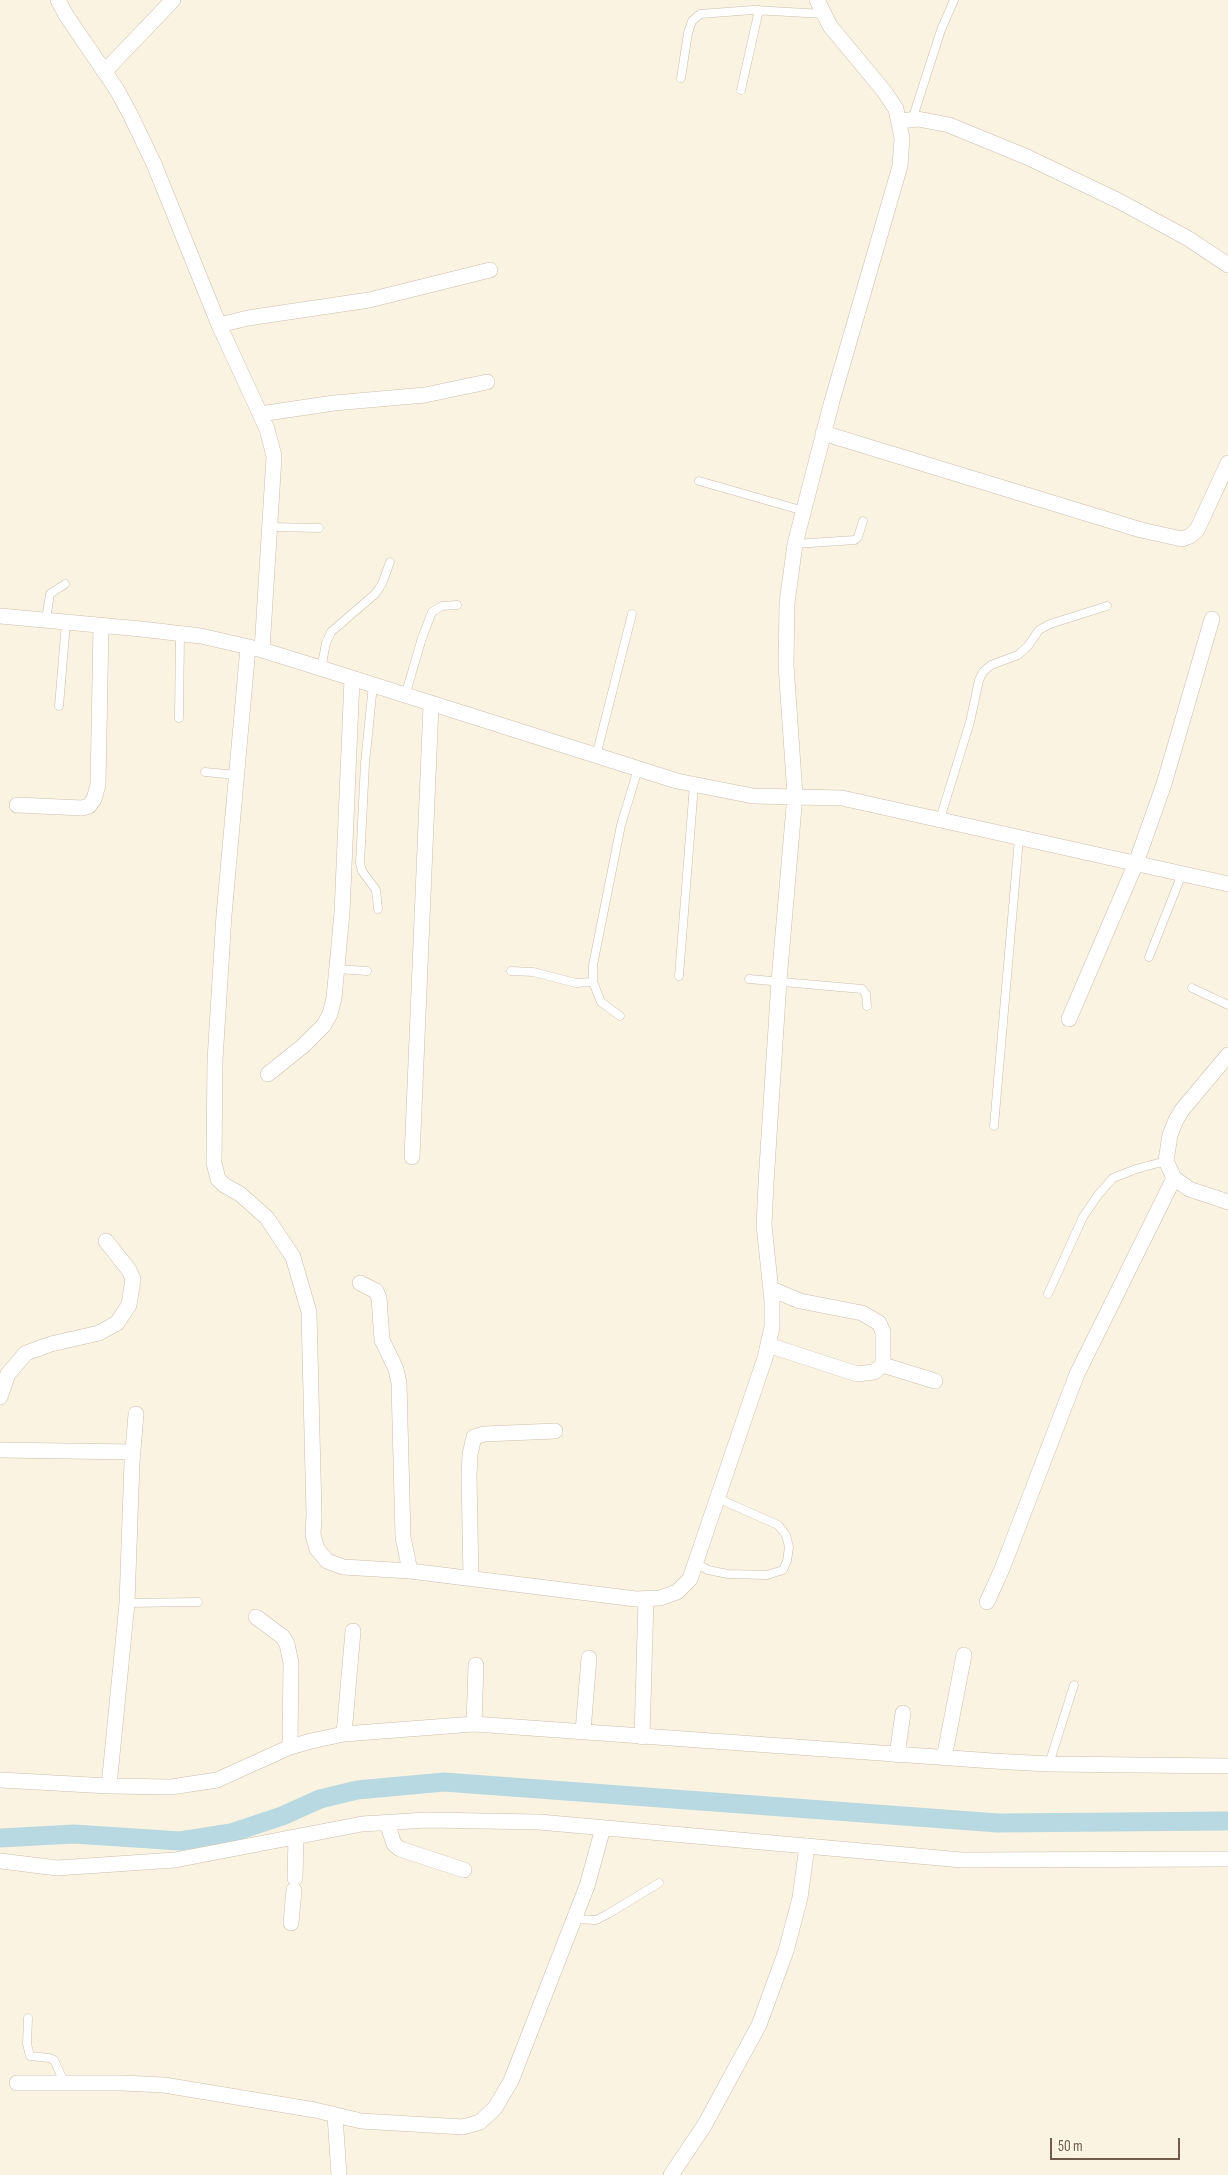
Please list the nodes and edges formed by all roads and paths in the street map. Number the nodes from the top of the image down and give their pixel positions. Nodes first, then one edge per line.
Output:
1 (58, 0) edge
2 (173, 0) edge
3 (816, 0) edge
4 (954, 0) edge
5 (758, 10) junction
6 (824, 14) junction
7 (104, 71) junction
8 (681, 78) dead end
9 (741, 90) dead end
10 (906, 120) junction
11 (1228, 266) edge
12 (490, 270) dead end
13 (219, 325) junction
14 (487, 382) dead end
15 (260, 414) junction
16 (823, 433) junction
17 (1226, 472) edge
18 (699, 480) dead end
19 (804, 511) junction
20 (863, 521) dead end
21 (270, 527) junction
22 (319, 528) dead end
23 (795, 544) junction
24 (390, 562) dead end
25 (65, 584) dead end
26 (457, 606) dead end
27 (1107, 606) dead end
28 (632, 614) dead end
29 (0, 616) edge
30 (1212, 619) dead end
31 (46, 620) junction
32 (66, 623) junction
33 (101, 626) junction
34 (180, 634) junction
35 (255, 649) junction
36 (321, 668) junction
37 (352, 679) junction
38 (373, 686) junction
39 (405, 696) junction
40 (431, 705) junction
41 (59, 706) dead end
42 (179, 718) dead end
43 (596, 756) junction
44 (638, 769) junction
45 (205, 772) dead end
46 (237, 775) junction
47 (694, 785) junction
48 (795, 795) junction
49 (17, 805) dead end
50 (940, 819) junction
51 (1019, 838) junction
52 (1136, 863) junction
53 (1182, 874) junction
54 (1228, 884) edge
55 (378, 909) dead end
56 (1149, 957) dead end
57 (337, 969) junction
58 (367, 971) dead end
59 (511, 971) dead end
60 (679, 976) dead end
61 (749, 979) dead end
62 (779, 981) junction
63 (593, 982) junction
64 (1192, 988) dead end
65 (1228, 1005) edge
66 (867, 1006) dead end
67 (620, 1016) dead end
68 (1069, 1019) dead end
69 (1228, 1055) edge
70 (268, 1074) dead end
71 (994, 1126) dead end
72 (412, 1157) dead end
73 (1166, 1161) junction
74 (1174, 1178) junction
75 (1228, 1202) edge
76 (106, 1241) dead end
77 (360, 1282) dead end
78 (771, 1289) junction
79 (1048, 1294) dead end
80 (768, 1345) junction
81 (883, 1365) junction
82 (935, 1381) dead end
83 (0, 1397) edge
84 (136, 1414) dead end
85 (555, 1431) dead end
86 (0, 1450) edge
87 (132, 1452) junction
88 (717, 1498) junction
89 (696, 1563) junction
90 (410, 1571) junction
91 (471, 1578) junction
92 (646, 1599) junction
93 (198, 1602) dead end
94 (987, 1602) dead end
95 (128, 1603) junction
96 (256, 1617) dead end
97 (353, 1630) dead end
98 (964, 1655) dead end
99 (589, 1658) dead end
100 (476, 1665) dead end
101 (1074, 1685) dead end
102 (902, 1713) dead end
103 (474, 1724) junction
104 (583, 1731) junction
105 (344, 1734) junction
106 (642, 1737) junction
107 (290, 1747) junction
108 (897, 1755) junction
109 (944, 1758) junction
110 (1049, 1764) junction
111 (1228, 1766) edge
112 (0, 1780) edge
113 (109, 1786) junction
114 (387, 1823) junction
115 (603, 1828) junction
116 (296, 1837) junction
117 (807, 1846) junction
118 (1228, 1859) edge
119 (0, 1861) edge
120 (464, 1870) dead end
121 (658, 1883) dead end
122 (574, 1919) junction
123 (291, 1923) dead end
124 (28, 2018) dead end
125 (17, 2083) dead end
126 (65, 2084) junction
127 (335, 2115) junction
128 (339, 2175) edge
129 (672, 2175) edge

1 - 7 street
2 - 7 street
3 - 6 street
4 - 10 lane
5 - 6 lane
5 - 8 lane
5 - 9 lane
6 - 10 street
7 - 13 street
10 - 11 street
10 - 16 street
12 - 13 street
13 - 15 street
14 - 15 street
15 - 21 street
16 - 17 street
16 - 19 street
18 - 19 lane
19 - 23 street
20 - 23 lane
21 - 22 lane
21 - 35 street
23 - 48 street
24 - 36 lane
25 - 31 lane
26 - 39 lane
27 - 50 lane
28 - 43 lane
29 - 31 street
30 - 52 street
31 - 32 street
32 - 33 street
32 - 41 lane
33 - 34 street
33 - 49 street
34 - 35 street
34 - 42 lane
35 - 36 street
35 - 46 street
36 - 37 street
37 - 38 street
37 - 57 street
38 - 39 street
38 - 55 lane
39 - 40 street
40 - 43 street
40 - 72 street
43 - 44 street
44 - 47 street
44 - 63 lane
45 - 46 lane
46 - 90 street
47 - 48 street
47 - 60 lane
48 - 50 street
48 - 62 street
50 - 51 street
51 - 52 street
51 - 71 lane
52 - 53 street
52 - 68 street
53 - 54 street
53 - 56 lane
57 - 58 lane
57 - 70 street
59 - 63 lane
61 - 62 lane
62 - 66 lane
62 - 78 street
63 - 67 lane
64 - 65 lane
69 - 73 street
73 - 74 street
73 - 79 lane
74 - 75 street
74 - 94 street
76 - 83 street
77 - 90 street
78 - 80 street
78 - 81 street
80 - 81 street
80 - 88 street
81 - 82 street
84 - 87 street
85 - 91 street
86 - 87 street
87 - 95 street
88 - 89 street
88 - 89 lane
89 - 92 street
90 - 91 street
91 - 92 street
92 - 106 street
93 - 95 lane
95 - 113 street
96 - 107 street
97 - 105 street
98 - 109 street
99 - 104 street
100 - 103 street
101 - 110 lane
102 - 108 street
103 - 104 street
103 - 105 street
104 - 106 street
105 - 107 street
106 - 108 street
107 - 113 street
108 - 109 street
109 - 110 street
110 - 111 street
112 - 113 street
114 - 115 street
114 - 116 street
114 - 120 street
115 - 117 street
115 - 122 street
116 - 119 street
116 - 123 street
117 - 118 street
117 - 129 street
121 - 122 lane
122 - 127 street
124 - 126 lane
125 - 126 street
126 - 127 street
127 - 128 street

